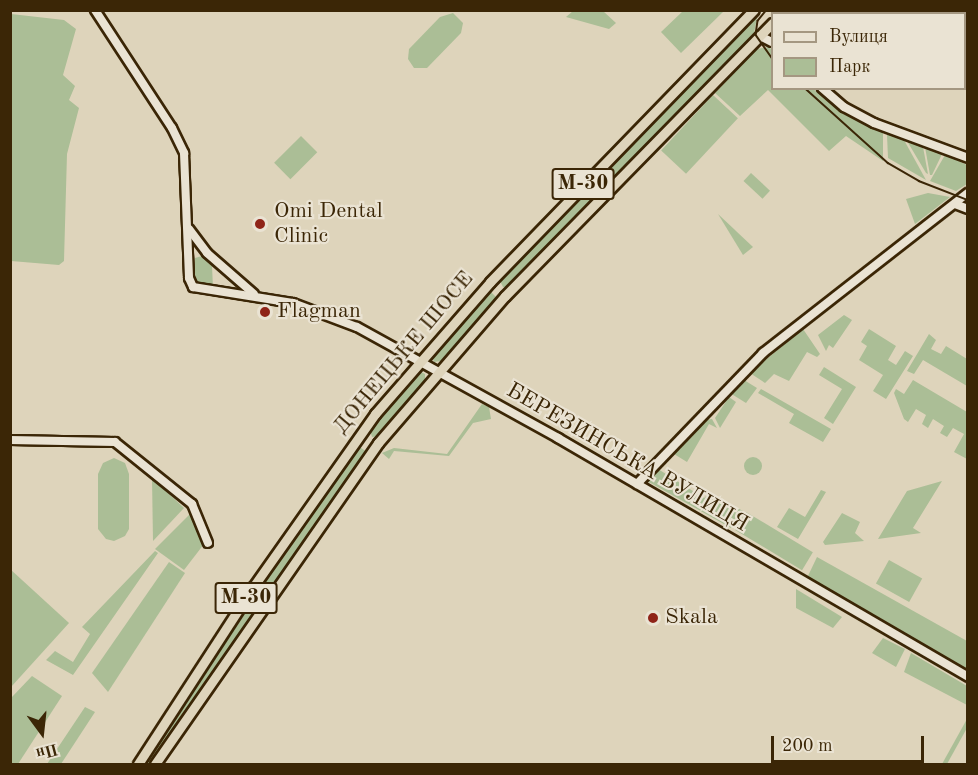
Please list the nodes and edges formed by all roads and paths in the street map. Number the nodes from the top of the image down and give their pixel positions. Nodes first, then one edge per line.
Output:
1 (95, 10) edge
2 (754, 10) edge
3 (771, 24) edge
4 (760, 36) junction
5 (771, 42) edge
6 (693, 73) junction
7 (708, 88) junction
8 (824, 90) edge
9 (968, 158) edge
10 (968, 193) edge
11 (955, 204) junction
12 (968, 209) edge
13 (188, 227) junction
14 (207, 253) junction
15 (189, 261) junction
16 (230, 276) junction
17 (489, 282) junction
18 (228, 294) junction
19 (258, 296) junction
20 (505, 296) junction
21 (418, 363) junction
22 (440, 371) junction
23 (359, 436) junction
24 (10, 440) edge
25 (375, 448) junction
26 (637, 484) junction
27 (208, 543) dead end
28 (968, 677) edge
29 (138, 765) edge
30 (155, 765) edge

1 - 13 street
2 - 6 highway, ДОНЕЦЬКЕ ШОСЕ / М-30
3 - 4 highway, ДОНЕЦЬКЕ ШОСЕ / М-30
4 - 5 street
4 - 7 highway, ДОНЕЦЬКЕ ШОСЕ / М-30
6 - 7 highway
6 - 17 highway, ДОНЕЦЬКЕ ШОСЕ / М-30
7 - 20 highway, ДОНЕЦЬКЕ ШОСЕ / М-30
8 - 9 street
10 - 11 street
11 - 12 street
11 - 26 street
13 - 14 street, БЕРЕЗИНСЬКА ВУЛИЦЯ
13 - 15 street
14 - 15 street
14 - 16 street, БЕРЕЗИНСЬКА ВУЛИЦЯ
15 - 18 street, БЕРЕЗИНСЬКА ВУЛИЦЯ
16 - 18 street
16 - 19 street, БЕРЕЗИНСЬКА ВУЛИЦЯ
17 - 20 highway
17 - 21 highway, ДОНЕЦЬКЕ ШОСЕ / М-30
18 - 19 street, БЕРЕЗИНСЬКА ВУЛИЦЯ
19 - 21 street, БЕРЕЗИНСЬКА ВУЛИЦЯ
20 - 22 highway, ДОНЕЦЬКЕ ШОСЕ / М-30
21 - 22 street, БЕРЕЗИНСЬКА ВУЛИЦЯ
21 - 23 highway, ДОНЕЦЬКЕ ШОСЕ / М-30
22 - 25 highway, ДОНЕЦЬКЕ ШОСЕ / М-30
22 - 26 street, БЕРЕЗИНСЬКА ВУЛИЦЯ
23 - 25 highway
23 - 29 highway, ДОНЕЦЬКЕ ШОСЕ / М-30
24 - 27 street
25 - 30 highway, ДОНЕЦЬКЕ ШОСЕ / М-30
26 - 28 street, БЕРЕЗИНСЬКА ВУЛИЦЯ

